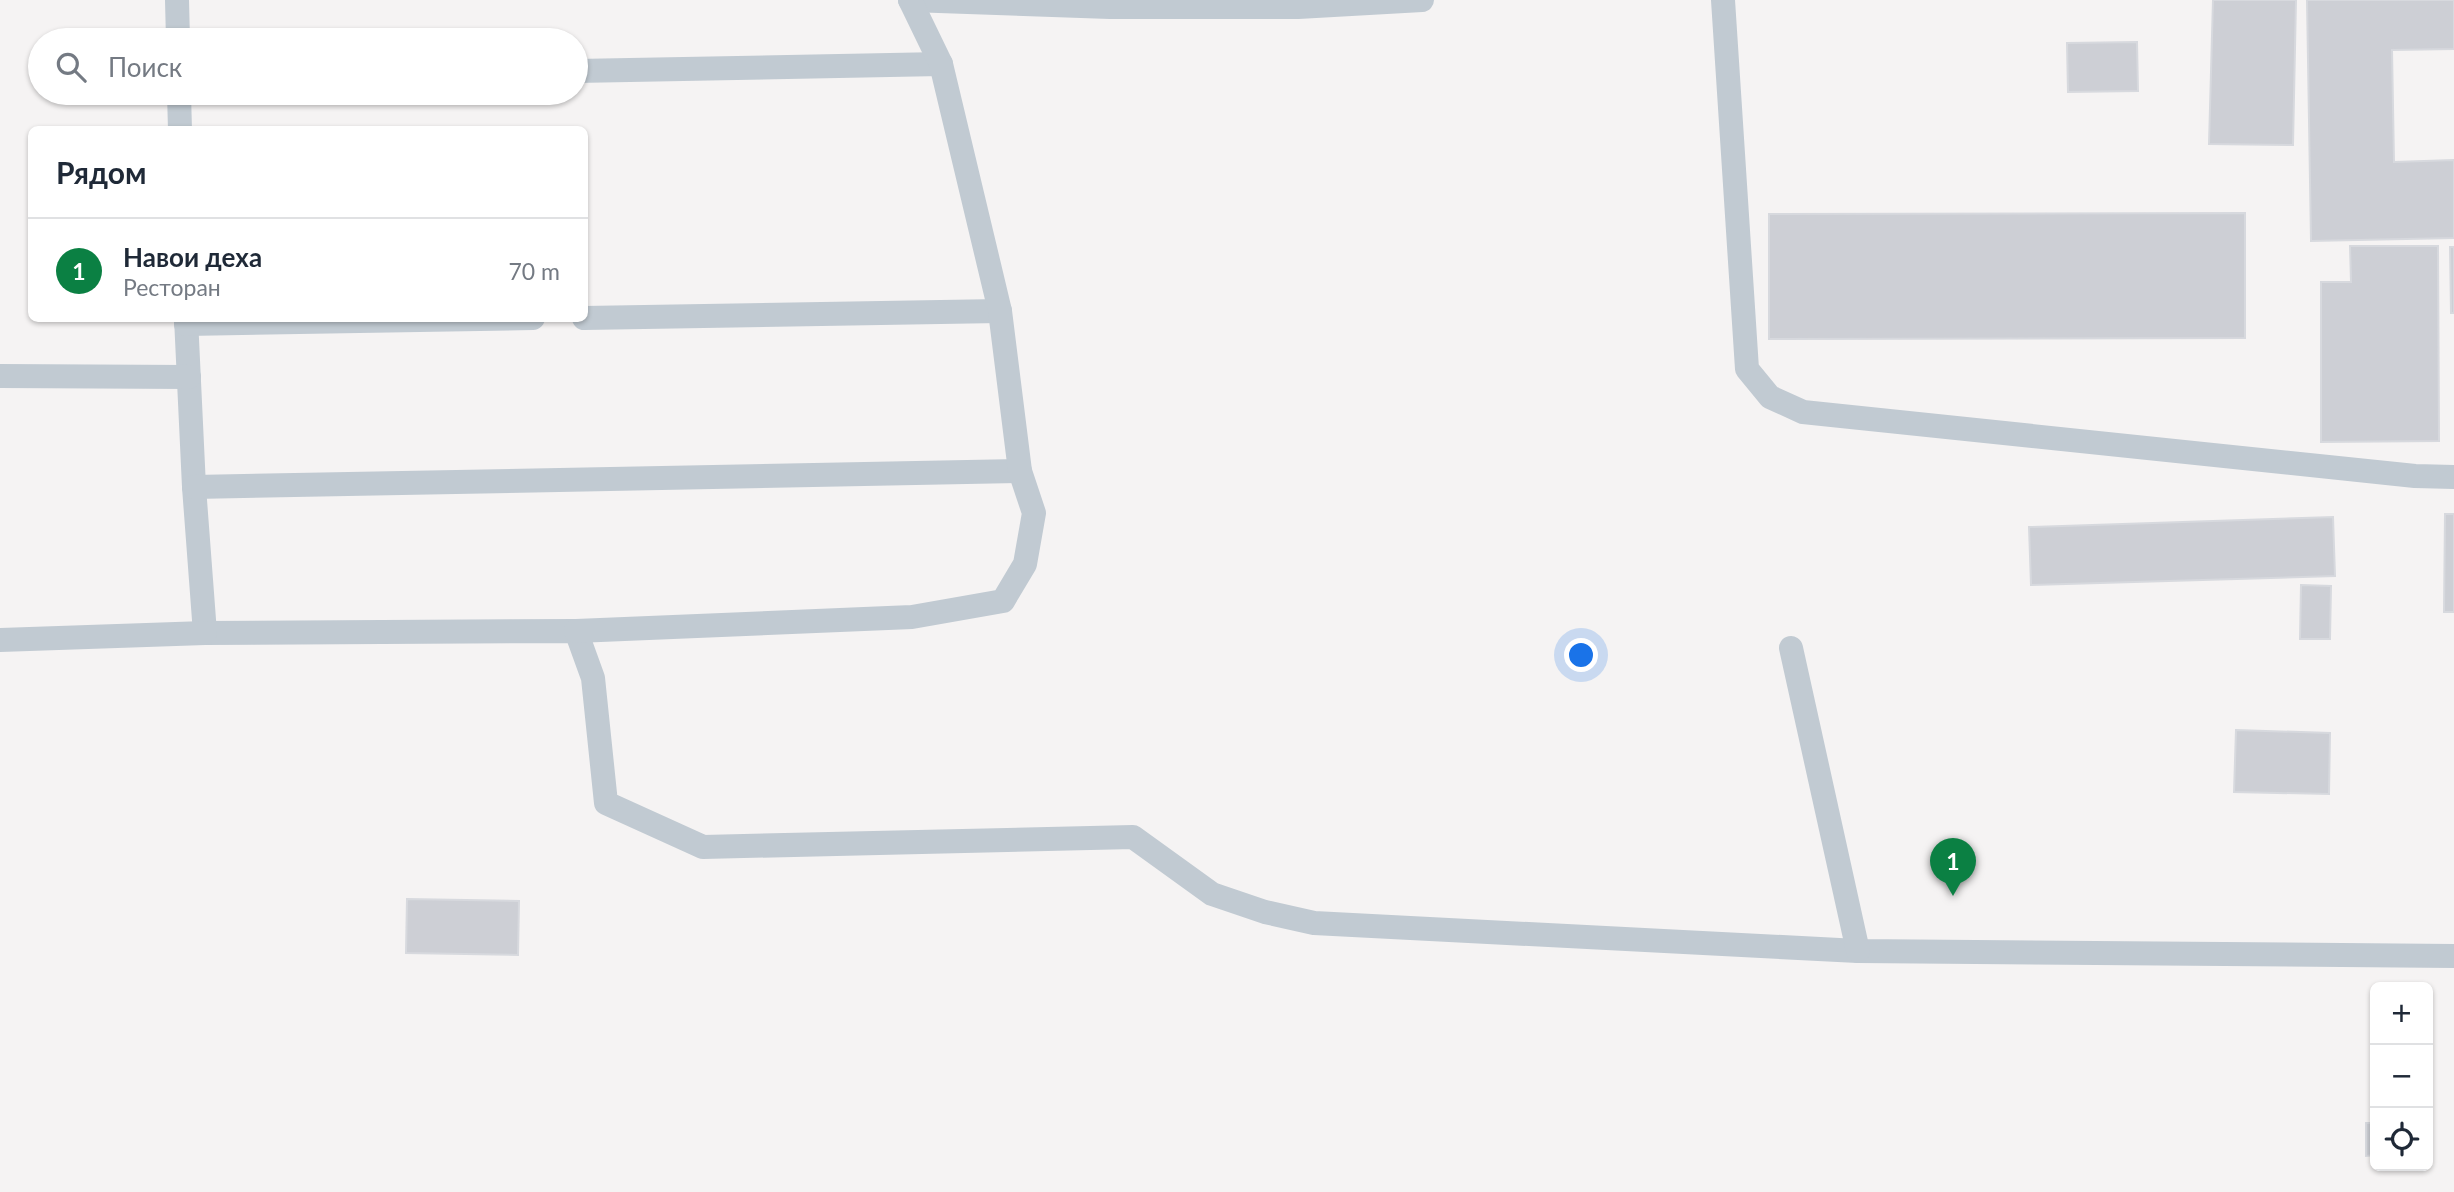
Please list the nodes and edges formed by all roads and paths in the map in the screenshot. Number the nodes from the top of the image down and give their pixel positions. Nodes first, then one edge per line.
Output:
1 (177, 0) edge
2 (910, 0) edge
3 (1422, 0) edge
4 (1723, 0) edge
5 (178, 28) edge
6 (941, 64) junction
7 (588, 71) edge
8 (179, 105) edge
9 (180, 126) edge
10 (1000, 311) junction
11 (588, 318) edge
12 (186, 322) edge
13 (0, 376) edge
14 (188, 377) junction
15 (1020, 471) junction
16 (2454, 477) edge
17 (194, 487) junction
18 (576, 631) junction
19 (205, 632) junction
20 (0, 640) edge
21 (1791, 649) dead end
22 (1858, 951) junction
23 (2454, 956) edge

1 - 5 lane
2 - 3 lane
2 - 6 lane
4 - 16 lane
6 - 7 lane
6 - 10 lane
8 - 9 lane
10 - 11 lane
10 - 15 lane
12 - 14 lane
13 - 14 lane
14 - 17 lane
15 - 17 lane
15 - 18 lane
17 - 19 lane
18 - 19 lane
18 - 22 lane
19 - 20 lane
21 - 22 lane
22 - 23 lane

